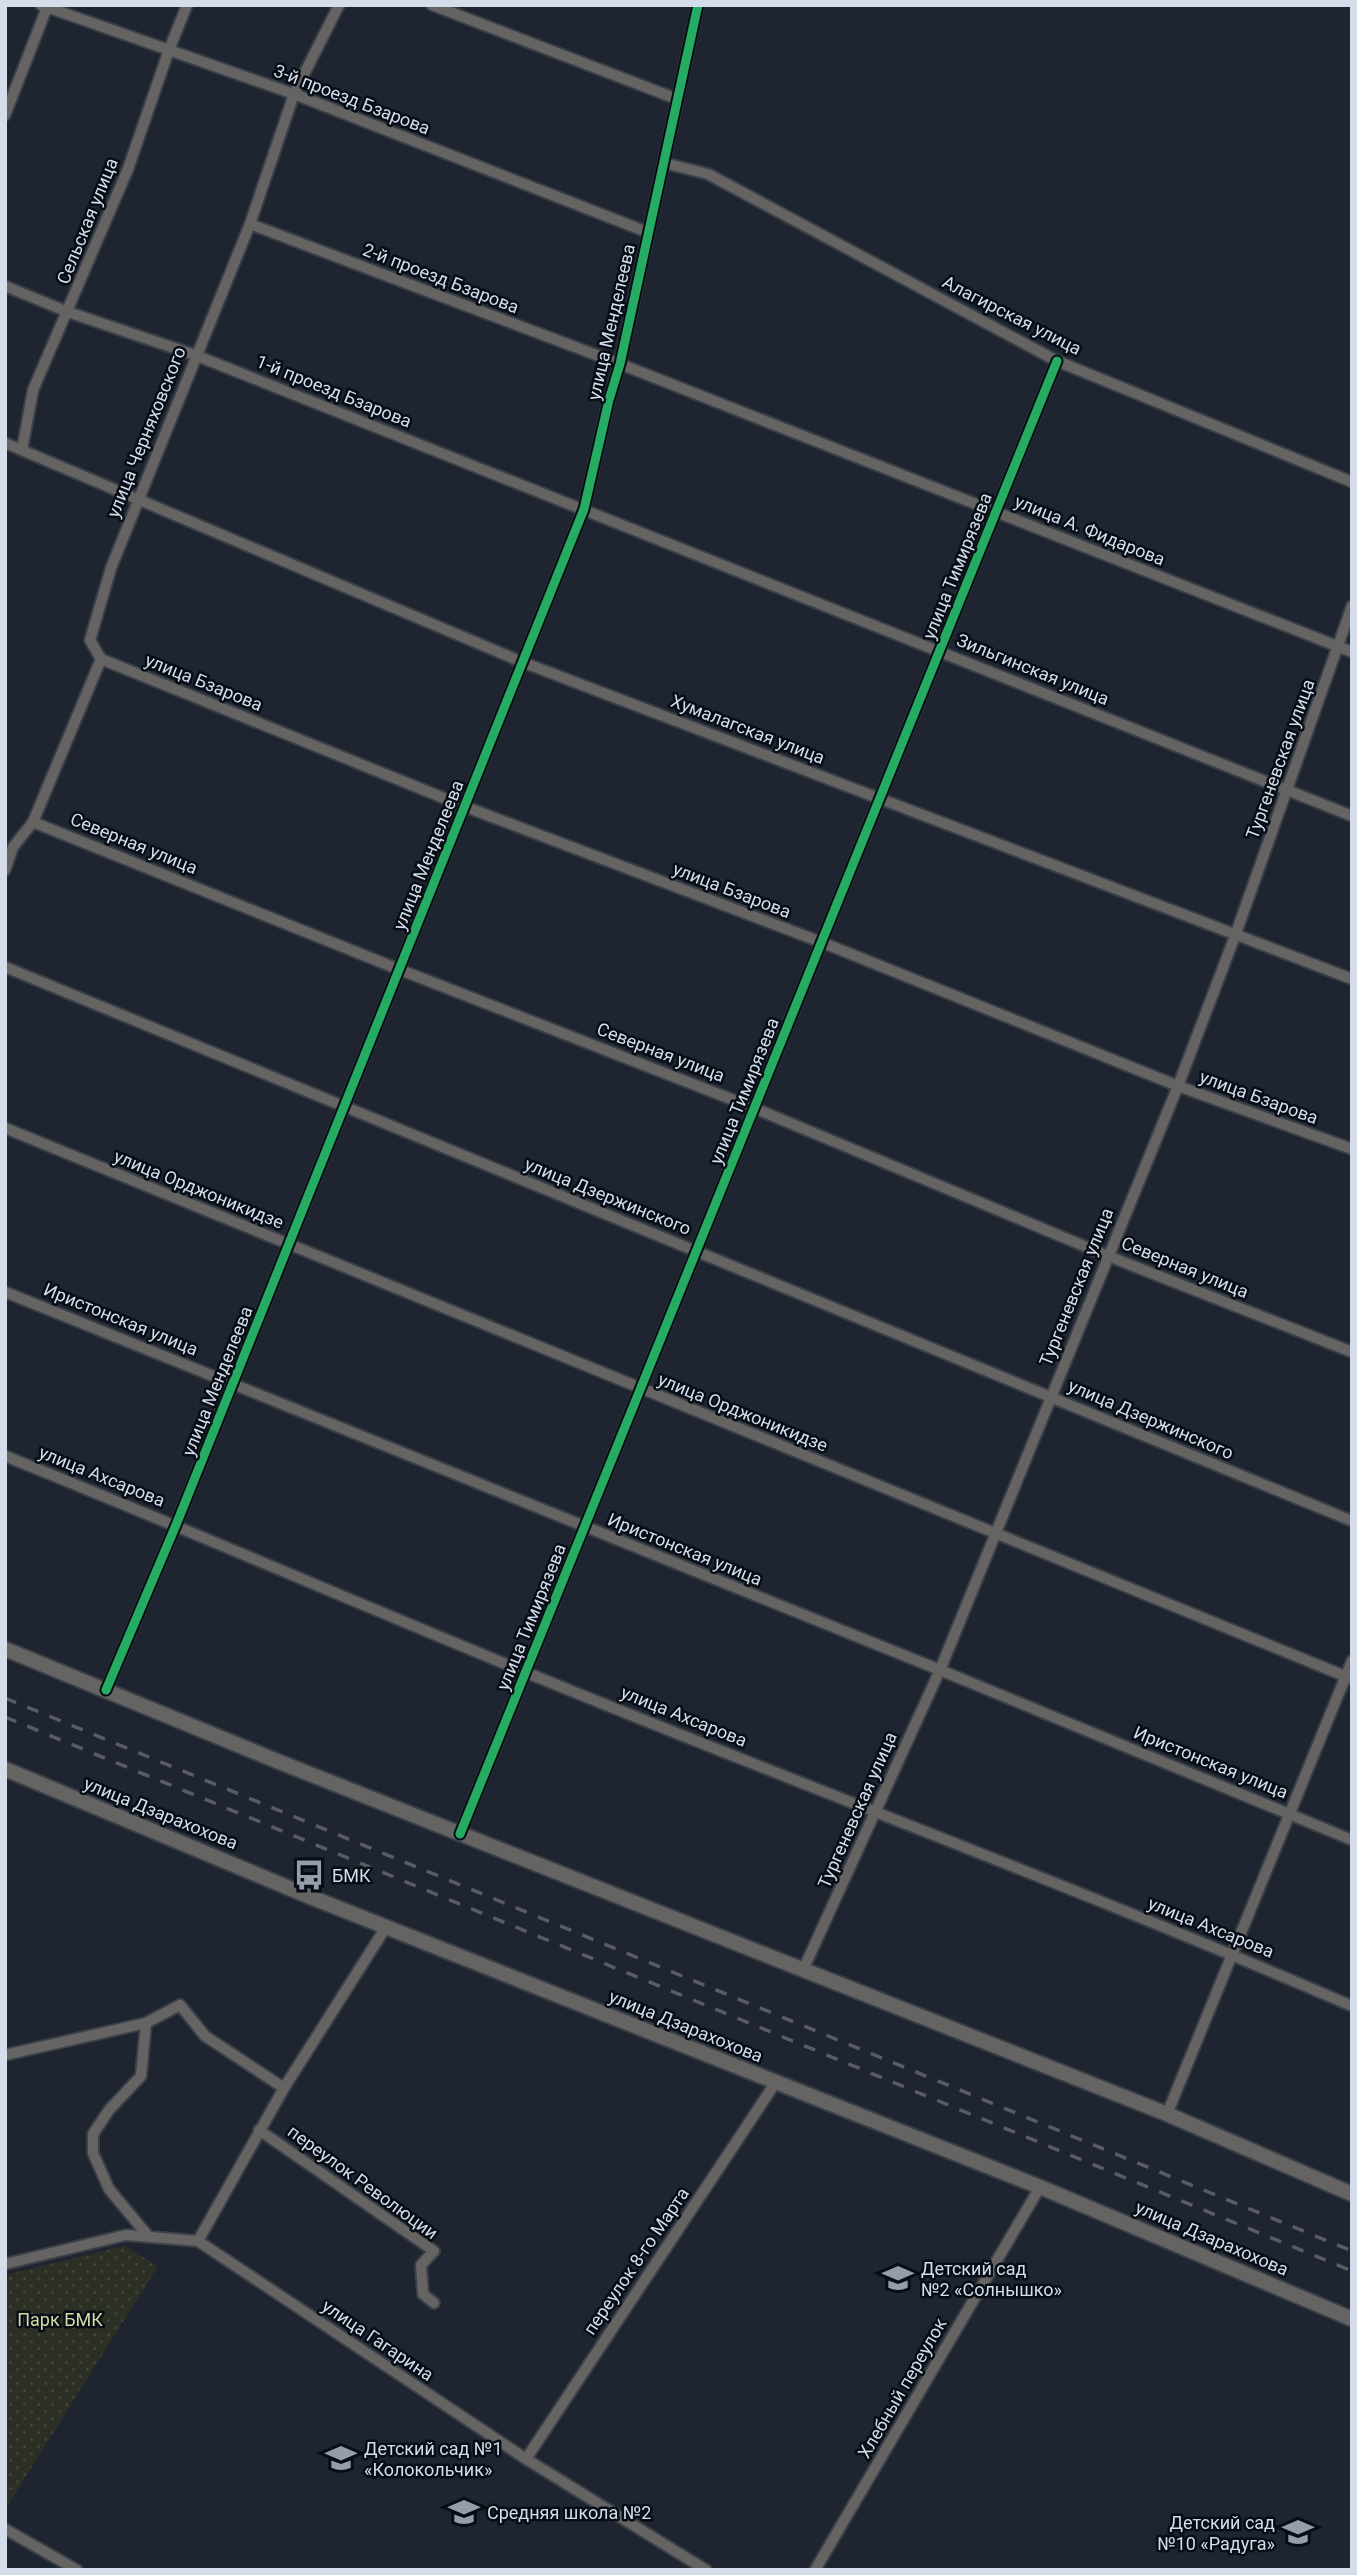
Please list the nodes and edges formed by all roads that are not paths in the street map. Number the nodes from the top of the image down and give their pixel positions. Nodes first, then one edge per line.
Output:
1 (187, 5) edge
2 (339, 5) edge
3 (432, 5) edge
4 (698, 5) edge
5 (45, 6) edge
6 (169, 50) junction
7 (294, 94) junction
8 (677, 99) junction
9 (5, 115) edge
10 (664, 163) junction
11 (250, 224) junction
12 (647, 233) junction
13 (5, 286) edge
14 (68, 312) junction
15 (195, 355) junction
16 (1057, 361) junction
17 (620, 364) junction
18 (5, 443) edge
19 (22, 450) junction
20 (1352, 482) edge
21 (137, 499) junction
22 (584, 509) junction
23 (996, 511) junction
24 (1352, 606) edge
25 (1339, 647) junction
26 (940, 650) junction
27 (1352, 652) edge
28 (101, 659) junction
29 (522, 662) junction
30 (1287, 791) junction
31 (880, 798) junction
32 (466, 807) junction
33 (1352, 816) edge
34 (33, 822) junction
35 (5, 870) edge
36 (1235, 936) junction
37 (821, 942) junction
38 (5, 967) edge
39 (398, 969) junction
40 (1352, 979) edge
41 (1178, 1086) junction
42 (343, 1106) junction
43 (754, 1108) junction
44 (5, 1128) edge
45 (1352, 1149) edge
46 (289, 1245) junction
47 (696, 1251) junction
48 (1108, 1256) junction
49 (5, 1292) edge
50 (1352, 1352) edge
51 (233, 1382) junction
52 (639, 1389) junction
53 (1049, 1396) junction
54 (5, 1456) edge
55 (1352, 1521) edge
56 (176, 1525) junction
57 (584, 1527) junction
58 (997, 1533) junction
59 (5, 1649) edge
60 (1352, 1661) edge
61 (940, 1670) junction
62 (525, 1672) junction
63 (1349, 1678) edge
64 (106, 1690) junction
65 (5, 1769) edge
66 (877, 1812) junction
67 (1288, 1813) junction
68 (460, 1833) junction
69 (1352, 1840) edge
70 (386, 1927) junction
71 (1232, 1954) junction
72 (803, 1970) junction
73 (1352, 2006) edge
74 (146, 2023) junction
75 (5, 2055) edge
76 (776, 2082) junction
77 (284, 2088) junction
78 (1167, 2114) junction
79 (259, 2130) junction
80 (1040, 2187) junction
81 (1352, 2194) edge
82 (149, 2237) junction
83 (198, 2241) junction
84 (5, 2264) edge
85 (434, 2303) dead end
86 (1352, 2319) edge
87 (526, 2459) junction
88 (5, 2529) edge
89 (77, 2570) edge
90 (706, 2570) edge
91 (815, 2570) edge

1 - 6 street, Сельская улица
2 - 7 street, улица Черняховского
3 - 8 street
4 - 8 street, улица Менделеева
5 - 6 street, 3-й проезд Бзарова
5 - 9 street
6 - 7 street, 3-й проезд Бзарова
6 - 14 street, Сельская улица
7 - 11 street, улица Черняховского
7 - 12 street, 3-й проезд Бзарова
8 - 10 street, улица Менделеева
10 - 12 street, улица Менделеева
10 - 16 street, Алагирская улица
11 - 15 street, улица Черняховского
11 - 17 street, 2-й проезд Бзарова
12 - 17 street, улица Менделеева
13 - 14 street, 1-й проезд Бзарова
14 - 15 street, 1-й проезд Бзарова
14 - 19 street, Сельская улица
15 - 21 street, улица Черняховского
15 - 22 street, 1-й проезд Бзарова
16 - 20 street, Алагирская улица
16 - 23 street, улица Тимирязева
17 - 22 street, улица Менделеева
17 - 23 street, улица А. Фидарова
18 - 19 street, Хумалагская улица
19 - 21 street, Хумалагская улица
21 - 28 street, улица Черняховского
21 - 29 street, Хумалагская улица
22 - 26 street, Зильгинская улица
22 - 29 street, улица Менделеева
23 - 25 street, улица А. Фидарова
23 - 26 street, улица Тимирязева
24 - 25 street, Тургеневская улица
25 - 27 street, улица А. Фидарова
25 - 30 street, Тургеневская улица
26 - 30 street, Зильгинская улица
26 - 31 street, улица Тимирязева
28 - 32 street, улица Бзарова
28 - 34 street
29 - 31 street, Хумалагская улица
29 - 32 street, улица Менделеева
30 - 33 street, Зильгинская улица
30 - 36 street, Тургеневская улица
31 - 36 street, Хумалагская улица
31 - 37 street, улица Тимирязева
32 - 37 street, улица Бзарова
32 - 39 street, улица Менделеева
34 - 35 street
34 - 39 street, Северная улица
36 - 40 street, Хумалагская улица
36 - 41 street, Тургеневская улица
37 - 41 street, улица Бзарова
37 - 43 street, улица Тимирязева
38 - 42 street, улица Дзержинского
39 - 42 street, улица Менделеева
39 - 43 street, Северная улица
41 - 45 street, улица Бзарова
41 - 48 street, Тургеневская улица
42 - 46 street, улица Менделеева
42 - 47 street, улица Дзержинского
43 - 47 street, улица Тимирязева
43 - 48 street, Северная улица
44 - 46 street, улица Орджоникидзе
46 - 51 street, улица Менделеева
46 - 52 street, улица Орджоникидзе
47 - 52 street, улица Тимирязева
47 - 53 street, улица Дзержинского
48 - 50 street, Северная улица
48 - 53 street, Тургеневская улица
49 - 51 street, Иристонская улица
51 - 56 street, улица Менделеева
51 - 57 street, Иристонская улица
52 - 57 street, улица Тимирязева
52 - 58 street, улица Орджоникидзе
53 - 55 street, улица Дзержинского
53 - 58 street, Тургеневская улица
54 - 56 street, улица Ахсарова
56 - 62 street, улица Ахсарова
56 - 64 street, улица Менделеева
57 - 61 street, Иристонская улица
57 - 62 street, улица Тимирязева
58 - 61 street, Тургеневская улица
58 - 63 street, улица Орджоникидзе
59 - 64 street
60 - 63 street
61 - 66 street, Тургеневская улица
61 - 67 street, Иристонская улица
62 - 66 street, улица Ахсарова
62 - 68 street, улица Тимирязева
63 - 67 street
64 - 68 street
65 - 70 street, улица Дзарахохова
66 - 71 street, улица Ахсарова
66 - 72 street, Тургеневская улица
67 - 69 street, Иристонская улица
67 - 71 street
68 - 72 street
70 - 76 street, улица Дзарахохова
70 - 77 street, переулок Революции
71 - 73 street, улица Ахсарова
71 - 78 street
72 - 78 street
74 - 75 street
74 - 77 street
74 - 82 street
76 - 80 street, улица Дзарахохова
76 - 87 street, переулок 8-го Марта
77 - 79 street, переулок Революции
78 - 81 street
79 - 83 street, переулок Революции
79 - 85 street, переулок Революции
80 - 86 street, улица Дзарахохова
80 - 91 street, Хлебный переулок
82 - 83 street, улица Гагарина
82 - 84 street, улица Гагарина
83 - 87 street, улица Гагарина
87 - 90 street, улица Гагарина
88 - 89 street

